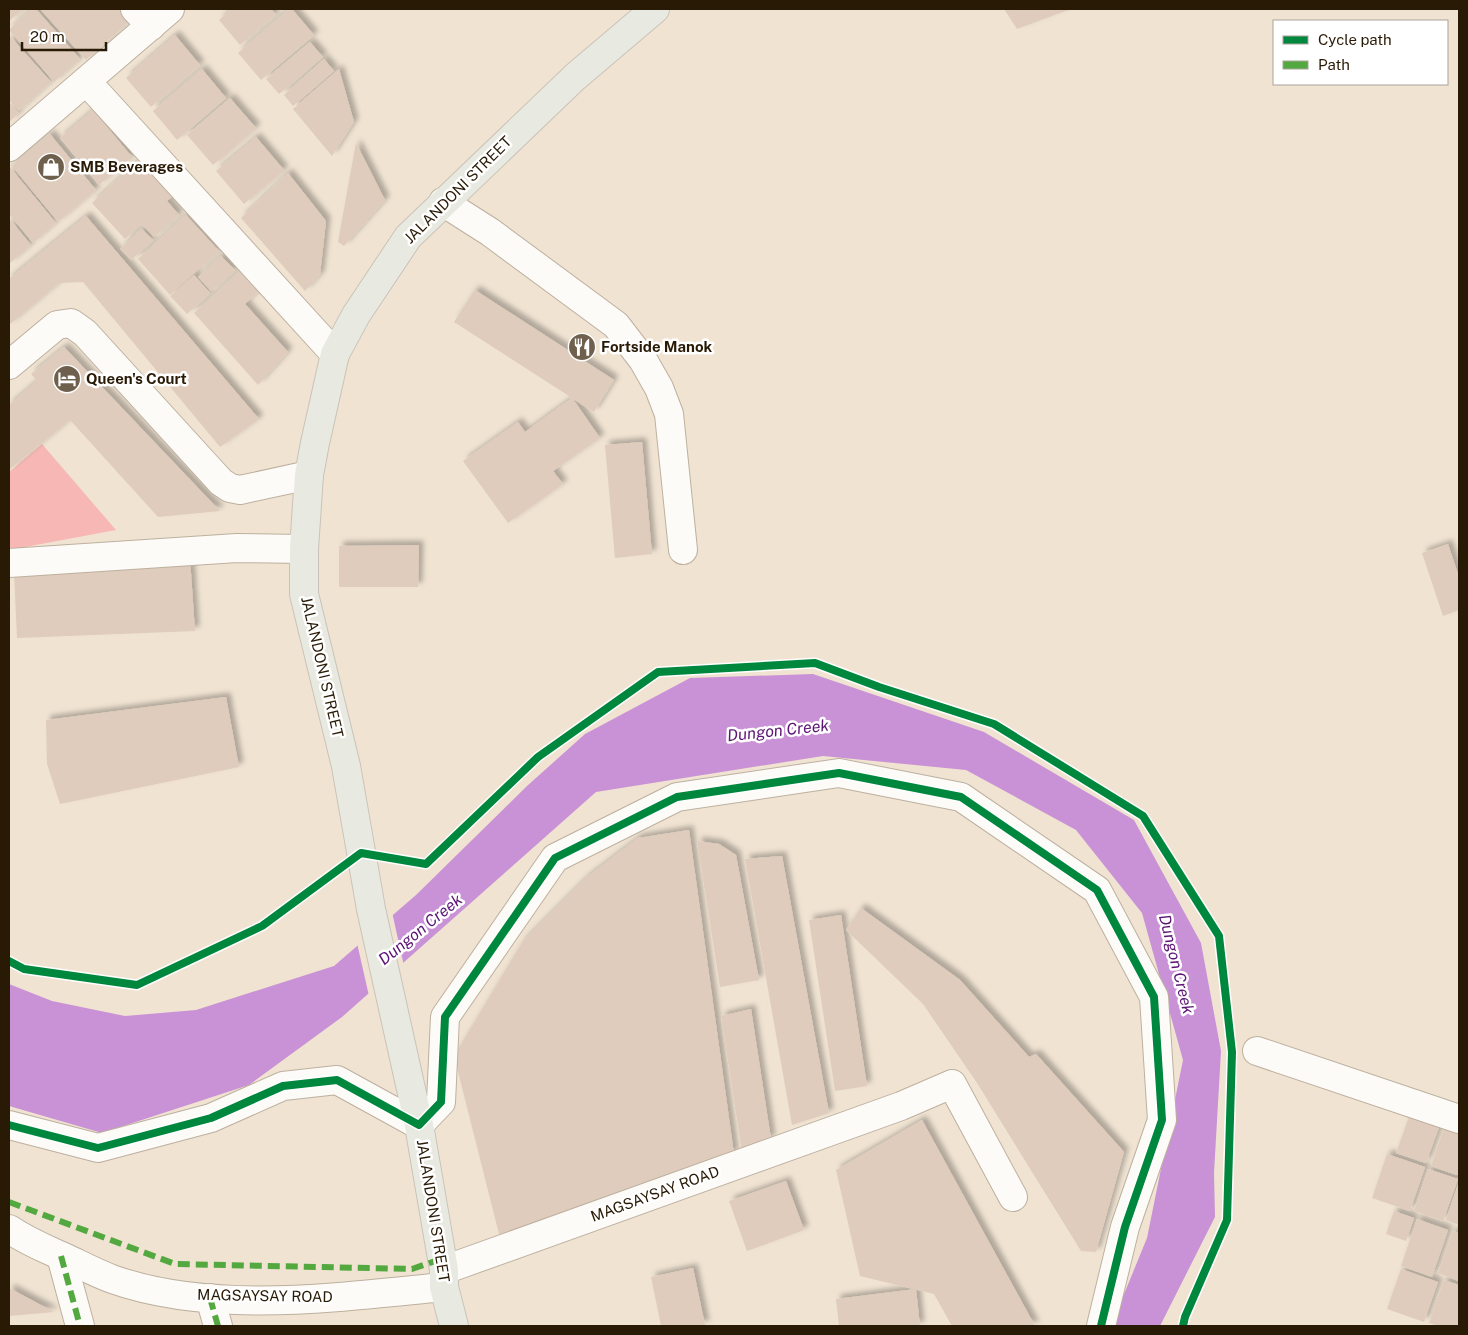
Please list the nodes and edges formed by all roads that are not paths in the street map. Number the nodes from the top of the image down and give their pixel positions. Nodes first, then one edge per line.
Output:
1 (654, 9) edge
2 (152, 14) edge
3 (87, 82) junction
4 (9, 147) edge
5 (443, 202) junction
6 (335, 354) junction
7 (9, 365) edge
8 (309, 475) junction
9 (304, 549) junction
10 (683, 550) dead end
11 (9, 563) edge
12 (1257, 1051) dead end
13 (416, 1112) junction
14 (1459, 1119) edge
15 (9, 1125) edge
16 (1013, 1196) dead end
17 (9, 1229) edge
18 (61, 1256) junction
19 (444, 1278) junction
20 (210, 1298) junction
21 (80, 1326) edge
22 (218, 1326) edge
23 (454, 1326) edge
24 (1101, 1326) edge

1 - 5 main road, JALANDONI STREET
2 - 3 street
3 - 4 street
3 - 6 street
5 - 6 main road, JALANDONI STREET
5 - 10 street
6 - 8 main road, JALANDONI STREET
7 - 8 street
8 - 9 main road, JALANDONI STREET
9 - 11 street
9 - 13 main road, JALANDONI STREET
12 - 14 street
13 - 15 street
13 - 19 main road, JALANDONI STREET
13 - 24 street
16 - 19 street, MAGSAYSAY ROAD
17 - 18 street, MAGSAYSAY ROAD
18 - 20 street, MAGSAYSAY ROAD
18 - 21 street
19 - 20 street, MAGSAYSAY ROAD
19 - 23 main road, JALANDONI STREET
20 - 22 street

